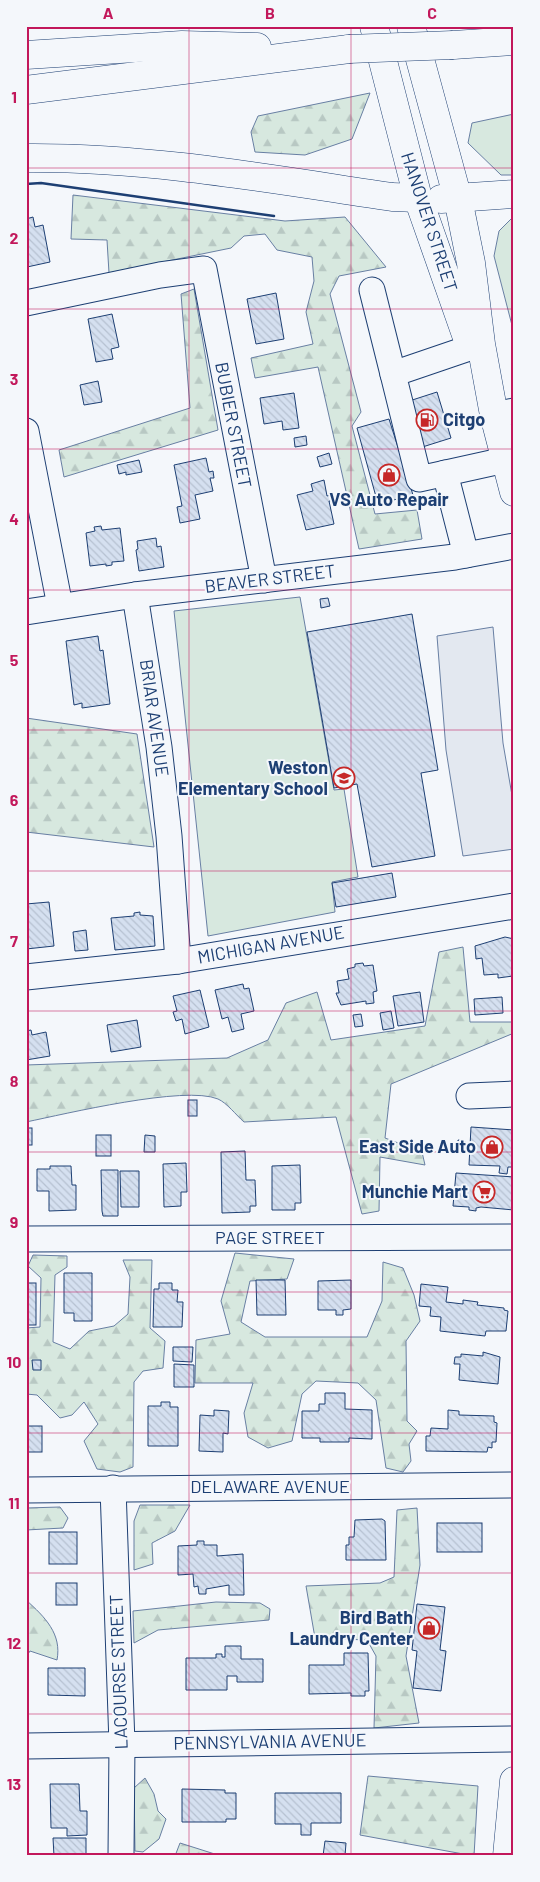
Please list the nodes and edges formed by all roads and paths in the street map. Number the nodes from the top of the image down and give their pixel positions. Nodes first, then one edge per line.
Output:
1 (374, 26) edge
2 (411, 26) edge
3 (514, 41) edge
4 (349, 49) junction
5 (26, 55) edge
6 (26, 90) edge
7 (26, 158) edge
8 (514, 194) edge
9 (418, 198) junction
10 (458, 199) junction
11 (372, 290) dead end
12 (26, 303) edge
13 (476, 346) junction
14 (393, 374) junction
15 (504, 413) edge
16 (26, 431) edge
17 (505, 460) junction
18 (446, 473) junction
19 (514, 492) edge
20 (514, 546) edge
21 (466, 555) junction
22 (264, 580) junction
23 (135, 595) junction
24 (60, 606) junction
25 (26, 612) edge
26 (514, 906) edge
27 (178, 961) junction
28 (26, 977) edge
29 (514, 1094) edge
30 (469, 1096) dead end
31 (514, 1237) edge
32 (26, 1240) edge
33 (514, 1485) edge
34 (113, 1488) junction
35 (26, 1490) edge
36 (514, 1739) edge
37 (122, 1744) junction
38 (26, 1746) edge
39 (514, 1781) edge
40 (121, 1856) edge
41 (507, 1856) edge

1 - 9 main road, HANOVER STREET
2 - 10 main road, HANOVER STREET
3 - 4 main road, bridge
4 - 5 main road
4 - 6 main road
7 - 9 main road
8 - 10 main road
9 - 10 main road
9 - 13 main road, HANOVER STREET
10 - 13 main road, HANOVER STREET
11 - 14 street
12 - 22 street, BUBIER STREET
13 - 14 street
13 - 15 main road, HANOVER STREET
14 - 18 street
15 - 17 main road, HANOVER STREET
16 - 24 street
17 - 18 street
17 - 19 main road, HANOVER STREET
18 - 21 street
20 - 21 street, BEAVER STREET
21 - 22 street, BEAVER STREET
22 - 23 street, BEAVER STREET
23 - 24 street, BEAVER STREET
23 - 27 street, BRIAR AVENUE
24 - 25 street, BEAVER STREET
26 - 27 street, MICHIGAN AVENUE
27 - 28 street, MICHIGAN AVENUE
29 - 30 street
31 - 32 street, PAGE STREET
33 - 34 street, DELAWARE AVENUE
34 - 35 street, DELAWARE AVENUE
34 - 37 street, LACOURSE STREET
36 - 37 street, PENNSYLVANIA AVENUE
37 - 38 street, PENNSYLVANIA AVENUE
37 - 40 street, LACOURSE STREET
39 - 41 main road

